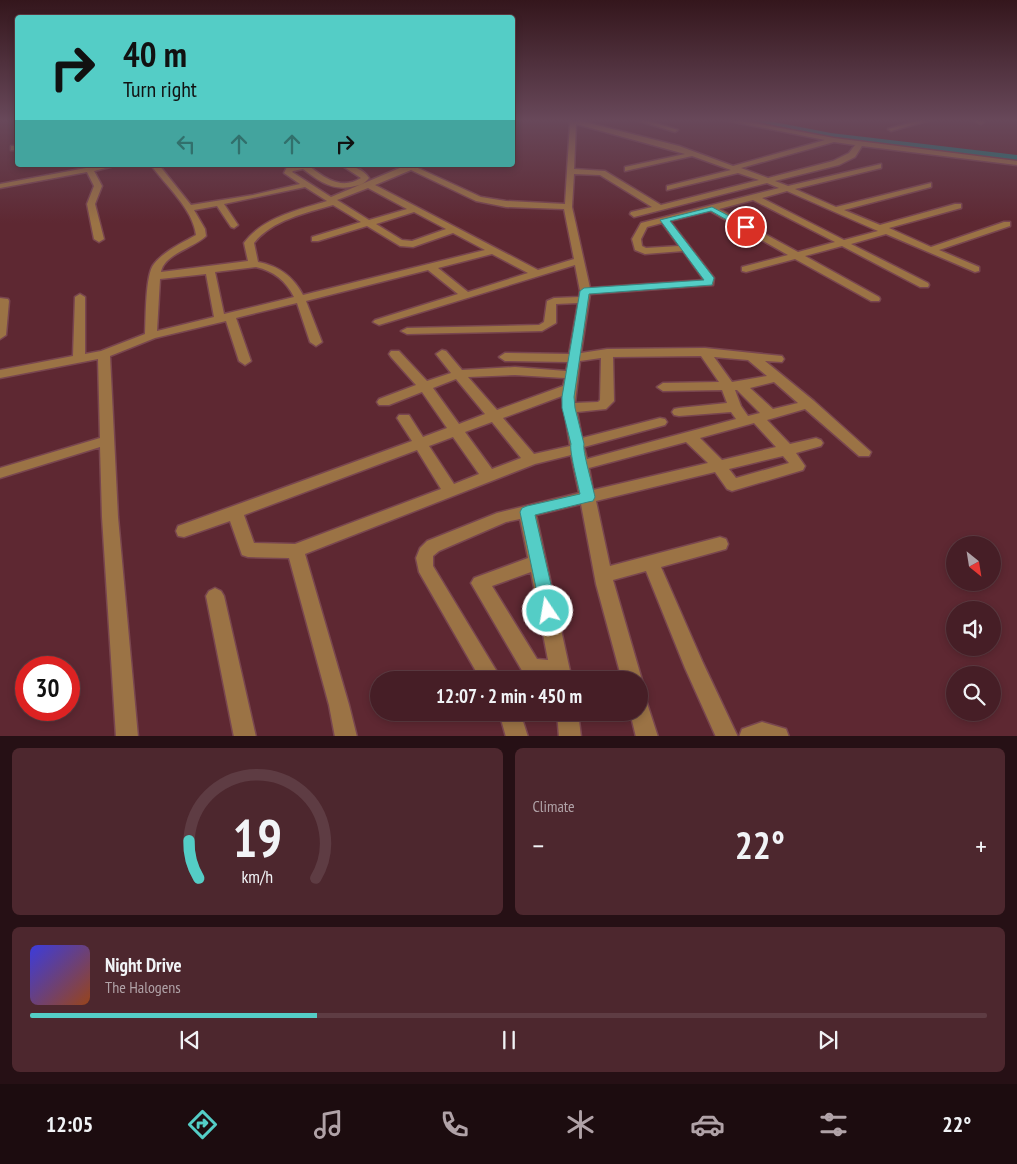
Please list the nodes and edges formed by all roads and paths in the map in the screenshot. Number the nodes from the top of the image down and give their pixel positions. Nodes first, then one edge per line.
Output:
1 (571, 154) edge
2 (691, 154) edge
3 (694, 154) edge
4 (786, 154) edge
5 (852, 154) edge
6 (952, 154) edge
7 (1017, 163) edge
8 (878, 166) dead end
9 (60, 167) edge
10 (104, 167) edge
11 (157, 167) edge
12 (296, 167) edge
13 (306, 167) edge
14 (349, 167) edge
15 (412, 167) edge
16 (416, 167) edge
17 (628, 169) dead end
18 (736, 169) junction
19 (90, 170) junction
20 (571, 171) junction
21 (62, 176) junction
22 (769, 180) junction
23 (304, 184) junction
24 (369, 185) junction
25 (928, 185) dead end
26 (0, 186) edge
27 (670, 188) dead end
28 (790, 189) junction
29 (754, 197) junction
30 (331, 201) junction
31 (219, 203) junction
32 (958, 206) dead end
33 (190, 208) junction
34 (568, 208) junction
35 (660, 208) junction
36 (712, 209) junction
37 (837, 209) junction
38 (416, 210) junction
39 (634, 214) dead end
40 (664, 220) junction
41 (368, 224) junction
42 (1008, 224) dead end
43 (234, 225) dead end
44 (884, 229) junction
45 (453, 230) junction
46 (99, 239) dead end
47 (315, 239) dead end
48 (842, 243) junction
49 (686, 248) junction
50 (932, 250) junction
51 (494, 251) junction
52 (797, 255) junction
53 (579, 261) junction
54 (254, 264) junction
55 (430, 267) junction
56 (746, 269) dead end
57 (975, 269) dead end
58 (210, 270) junction
59 (537, 274) junction
60 (155, 276) junction
61 (924, 285) dead end
62 (467, 296) junction
63 (584, 296) junction
64 (80, 297) dead end
65 (301, 299) junction
66 (875, 299) dead end
67 (0, 301) edge
68 (225, 318) junction
69 (378, 322) dead end
70 (407, 331) dead end
71 (0, 335) edge
72 (152, 336) junction
73 (316, 342) dead end
74 (705, 352) junction
75 (607, 353) junction
76 (104, 354) junction
77 (395, 354) dead end
78 (442, 354) dead end
79 (505, 357) dead end
80 (752, 357) junction
81 (574, 358) junction
82 (79, 359) junction
83 (778, 359) dead end
84 (245, 361) dead end
85 (0, 374) edge
86 (459, 374) junction
87 (775, 378) junction
88 (571, 382) junction
89 (734, 385) junction
90 (425, 387) junction
91 (662, 387) dead end
92 (384, 402) dead end
93 (809, 404) junction
94 (735, 407) junction
95 (568, 408) junction
96 (678, 412) dead end
97 (494, 417) junction
98 (404, 418) dead end
99 (757, 418) junction
100 (660, 422) dead end
101 (454, 431) junction
102 (689, 436) junction
103 (108, 440) junction
104 (816, 443) dead end
105 (420, 444) junction
106 (577, 446) junction
107 (787, 450) junction
108 (864, 452) dead end
109 (531, 460) junction
110 (582, 465) junction
111 (719, 466) junction
112 (0, 473) edge
113 (489, 477) junction
114 (450, 490) junction
115 (588, 497) junction
116 (527, 512) junction
117 (235, 513) junction
118 (184, 532) dead end
119 (720, 544) dead end
120 (296, 550) junction
121 (538, 562) junction
122 (651, 563) junction
123 (603, 575) junction
124 (215, 596) dead end
125 (487, 671) edge
126 (546, 671) edge
127 (560, 671) edge
128 (630, 671) edge
129 (512, 721) edge
130 (568, 721) edge
131 (643, 721) edge
132 (126, 736) edge
133 (245, 736) edge
134 (346, 736) edge
135 (517, 736) edge
136 (570, 736) edge
137 (647, 736) edge
138 (727, 736) edge

1 - 20 street
2 - 17 street
3 - 18 street
4 - 18 street
5 - 22 street
6 - 7 street
8 - 28 street
9 - 21 street
10 - 19 street
11 - 33 street
12 - 23 street
13 - 14 street
15 - 24 street
16 - 34 street
18 - 22 street
18 - 27 street
19 - 21 street
19 - 46 street
20 - 34 street
20 - 35 street
21 - 26 street
22 - 28 street
22 - 35 street
23 - 30 street
23 - 31 street
24 - 30 street
24 - 38 street
25 - 37 street
28 - 29 street
28 - 37 street
29 - 36 street
29 - 48 street
30 - 41 street
30 - 54 street
31 - 33 street
31 - 43 street
32 - 44 street
33 - 60 street
34 - 53 street
35 - 39 street
36 - 40 street
36 - 52 street
37 - 44 street
38 - 41 street
38 - 45 street
40 - 49 street
40 - 49 street
41 - 45 street
41 - 47 street
42 - 50 street
44 - 48 street
44 - 50 street
45 - 51 street
48 - 52 street
48 - 61 street
49 - 63 street
50 - 57 street
51 - 55 street
51 - 59 street
52 - 56 street
52 - 66 street
53 - 59 street
53 - 63 street
54 - 58 street
54 - 65 street
55 - 62 street
55 - 65 street
58 - 60 street
58 - 68 street
59 - 62 street
60 - 72 street
62 - 69 street
63 - 70 street
63 - 81 street
64 - 82 street
65 - 68 street
65 - 73 street
67 - 71 street
68 - 72 street
68 - 84 street
72 - 76 street
74 - 75 street
74 - 80 street
74 - 89 street
75 - 81 street
75 - 95 street
76 - 82 street
76 - 103 street
77 - 90 street
78 - 86 street
79 - 81 street
80 - 83 street
80 - 87 street
81 - 88 street
82 - 85 street
86 - 88 street
86 - 90 street
86 - 97 street
87 - 89 street
87 - 93 street
88 - 95 street
88 - 97 street
89 - 91 street
89 - 94 street
89 - 99 street
90 - 92 street
90 - 101 street
93 - 99 street
93 - 108 street
94 - 96 street
94 - 99 street
95 - 106 street
97 - 101 street
97 - 109 street
98 - 105 street
99 - 102 street
99 - 107 street
100 - 106 street
101 - 105 street
101 - 113 street
102 - 110 street
102 - 111 street
103 - 112 street
103 - 132 street
104 - 107 street
105 - 114 street
105 - 117 street
106 - 109 street
106 - 110 street
107 - 111 street
109 - 113 street
110 - 115 street
111 - 115 street
113 - 114 street
114 - 120 street
115 - 116 street
115 - 123 street
116 - 121 street
116 - 125 street
117 - 118 street
117 - 120 street
119 - 122 street
120 - 134 street
121 - 126 street
121 - 127 street
122 - 123 street
122 - 138 street
123 - 128 street
124 - 133 street
129 - 135 street
130 - 136 street
131 - 137 street

